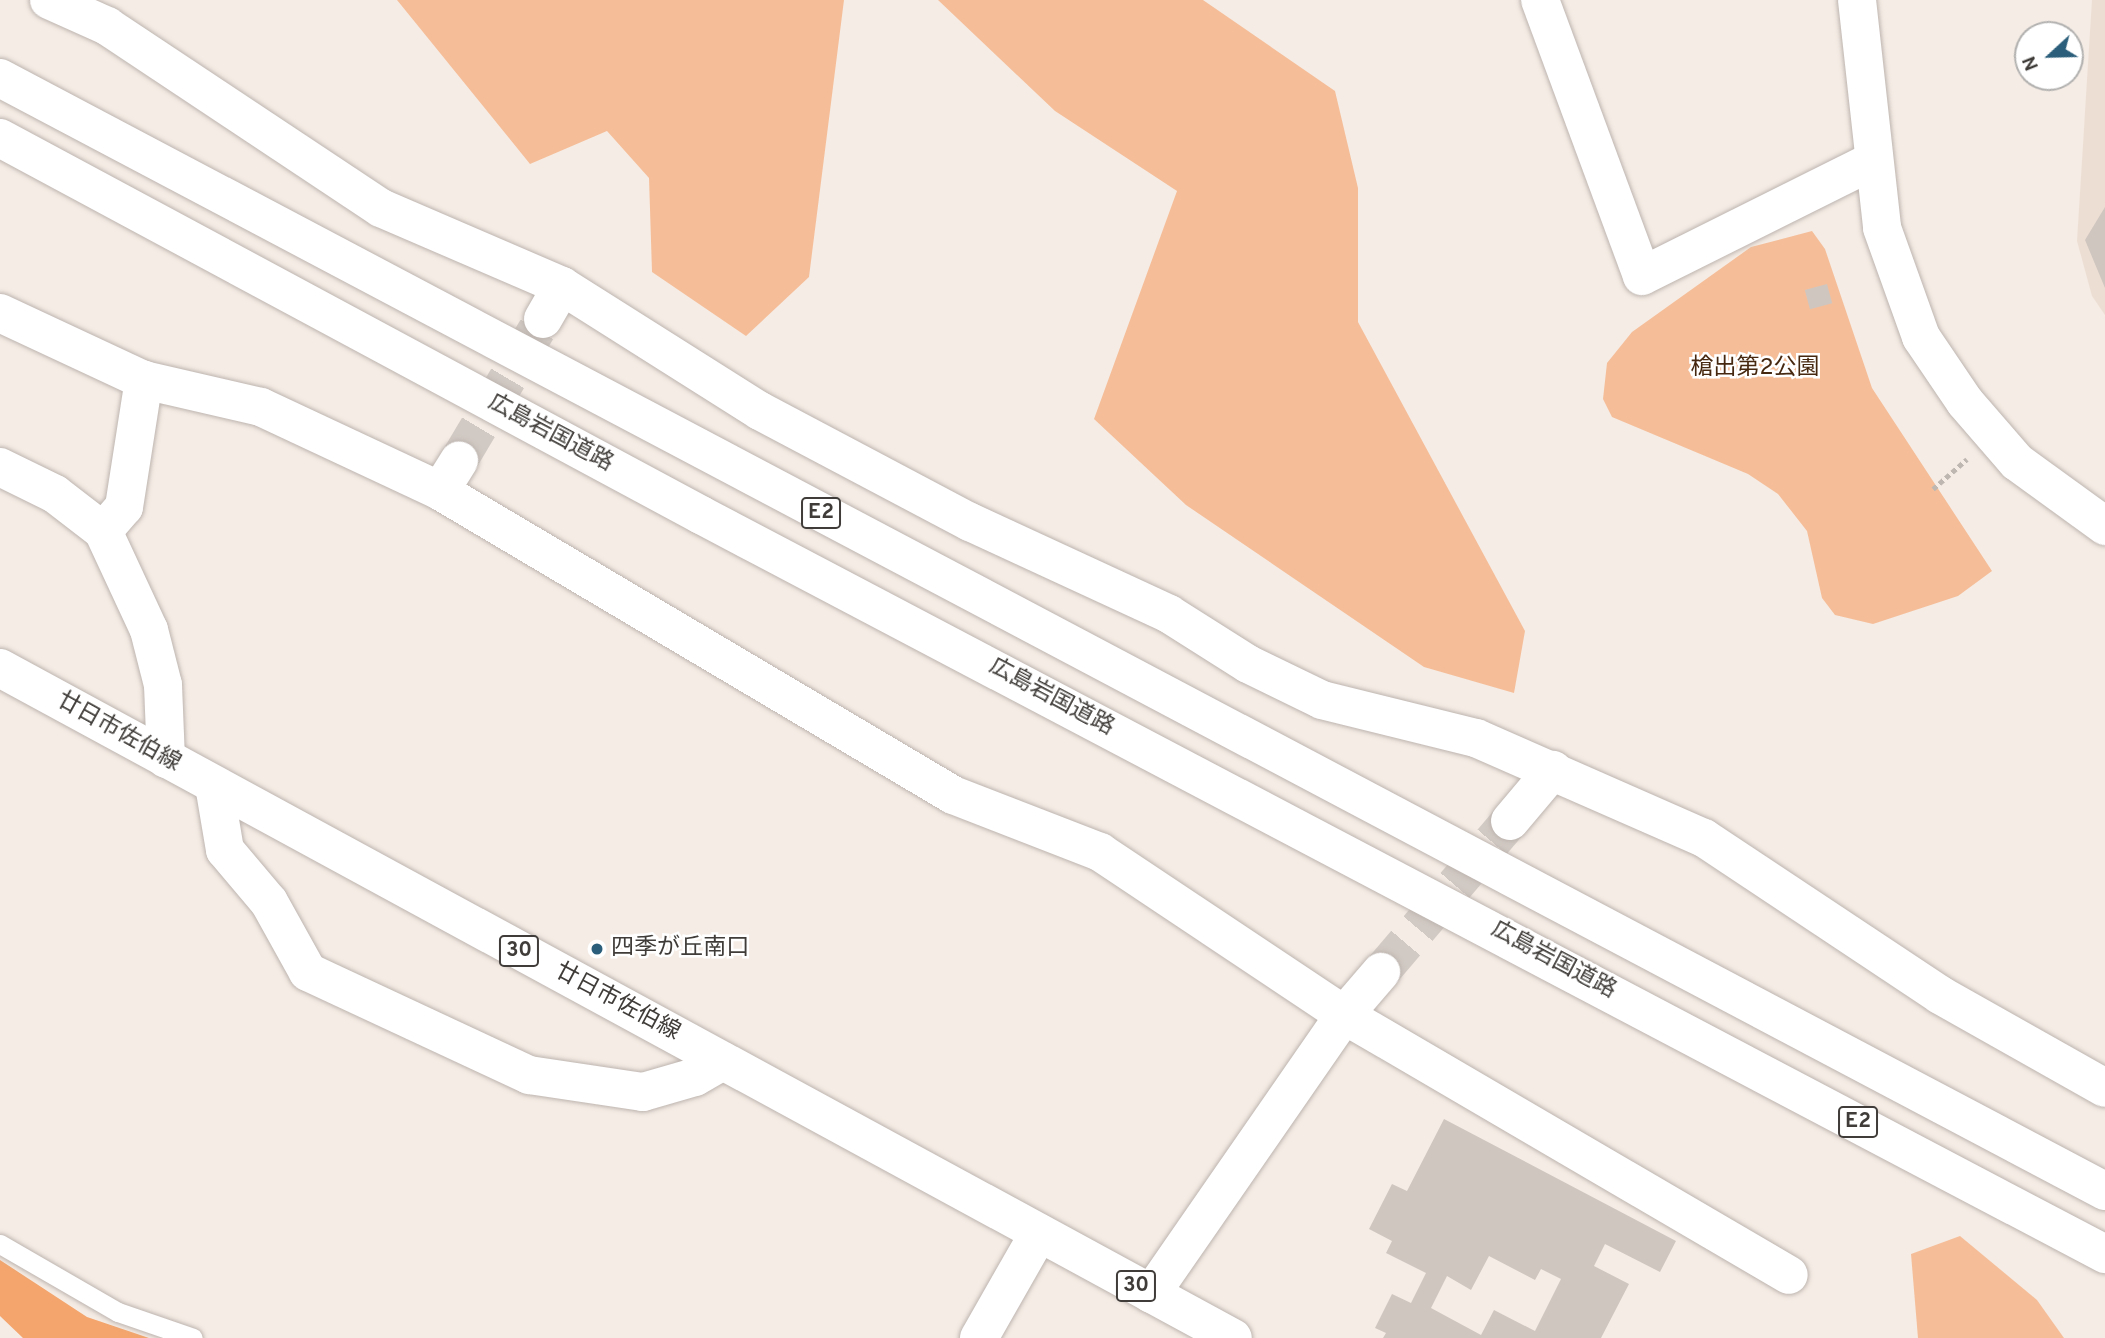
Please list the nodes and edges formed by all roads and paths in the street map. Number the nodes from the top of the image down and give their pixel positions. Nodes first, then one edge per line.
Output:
1 (49, 0) edge
2 (1540, 0) edge
3 (1857, 0) edge
4 (0, 78) edge
5 (0, 138) edge
6 (1871, 162) junction
7 (562, 286) junction
8 (0, 313) edge
9 (543, 319) tunnel mouth
10 (144, 380) junction
11 (1965, 460) dead end
12 (0, 467) edge
13 (1933, 489) dead end
14 (2105, 526) edge
15 (103, 531) junction
16 (0, 668) edge
17 (166, 758) junction
18 (1553, 770) junction
19 (214, 785) junction
20 (1510, 821) tunnel mouth
21 (1381, 972) tunnel mouth
22 (1344, 1015) junction
23 (723, 1061) junction
24 (2105, 1088) edge
25 (2105, 1191) edge
26 (1039, 1233) junction
27 (0, 1244) edge
28 (2105, 1254) edge
29 (1789, 1275) dead end
30 (1151, 1294) junction
31 (193, 1338) edge
32 (979, 1338) edge
33 (1233, 1338) edge

1 - 7 main road
2 - 6 main road
3 - 6 main road
4 - 25 main road, E2
5 - 28 main road, 広島岩国道路 / E2
6 - 14 main road
7 - 9 main road
7 - 18 main road
8 - 10 main road
10 - 15 main road
10 - 22 main road
11 - 13 path
12 - 15 main road
15 - 17 main road
16 - 17 main road, 廿日市佐伯線 / 30
17 - 19 main road, 廿日市佐伯線 / 30
18 - 20 main road
18 - 24 main road
19 - 23 main road, 廿日市佐伯線 / 30
19 - 23 main road
21 - 22 main road
22 - 29 main road
22 - 30 main road
23 - 26 main road, 廿日市佐伯線 / 30
26 - 30 main road, 廿日市佐伯線 / 30
26 - 32 main road
27 - 31 lane
30 - 33 main road, 廿日市佐伯線 / 30

